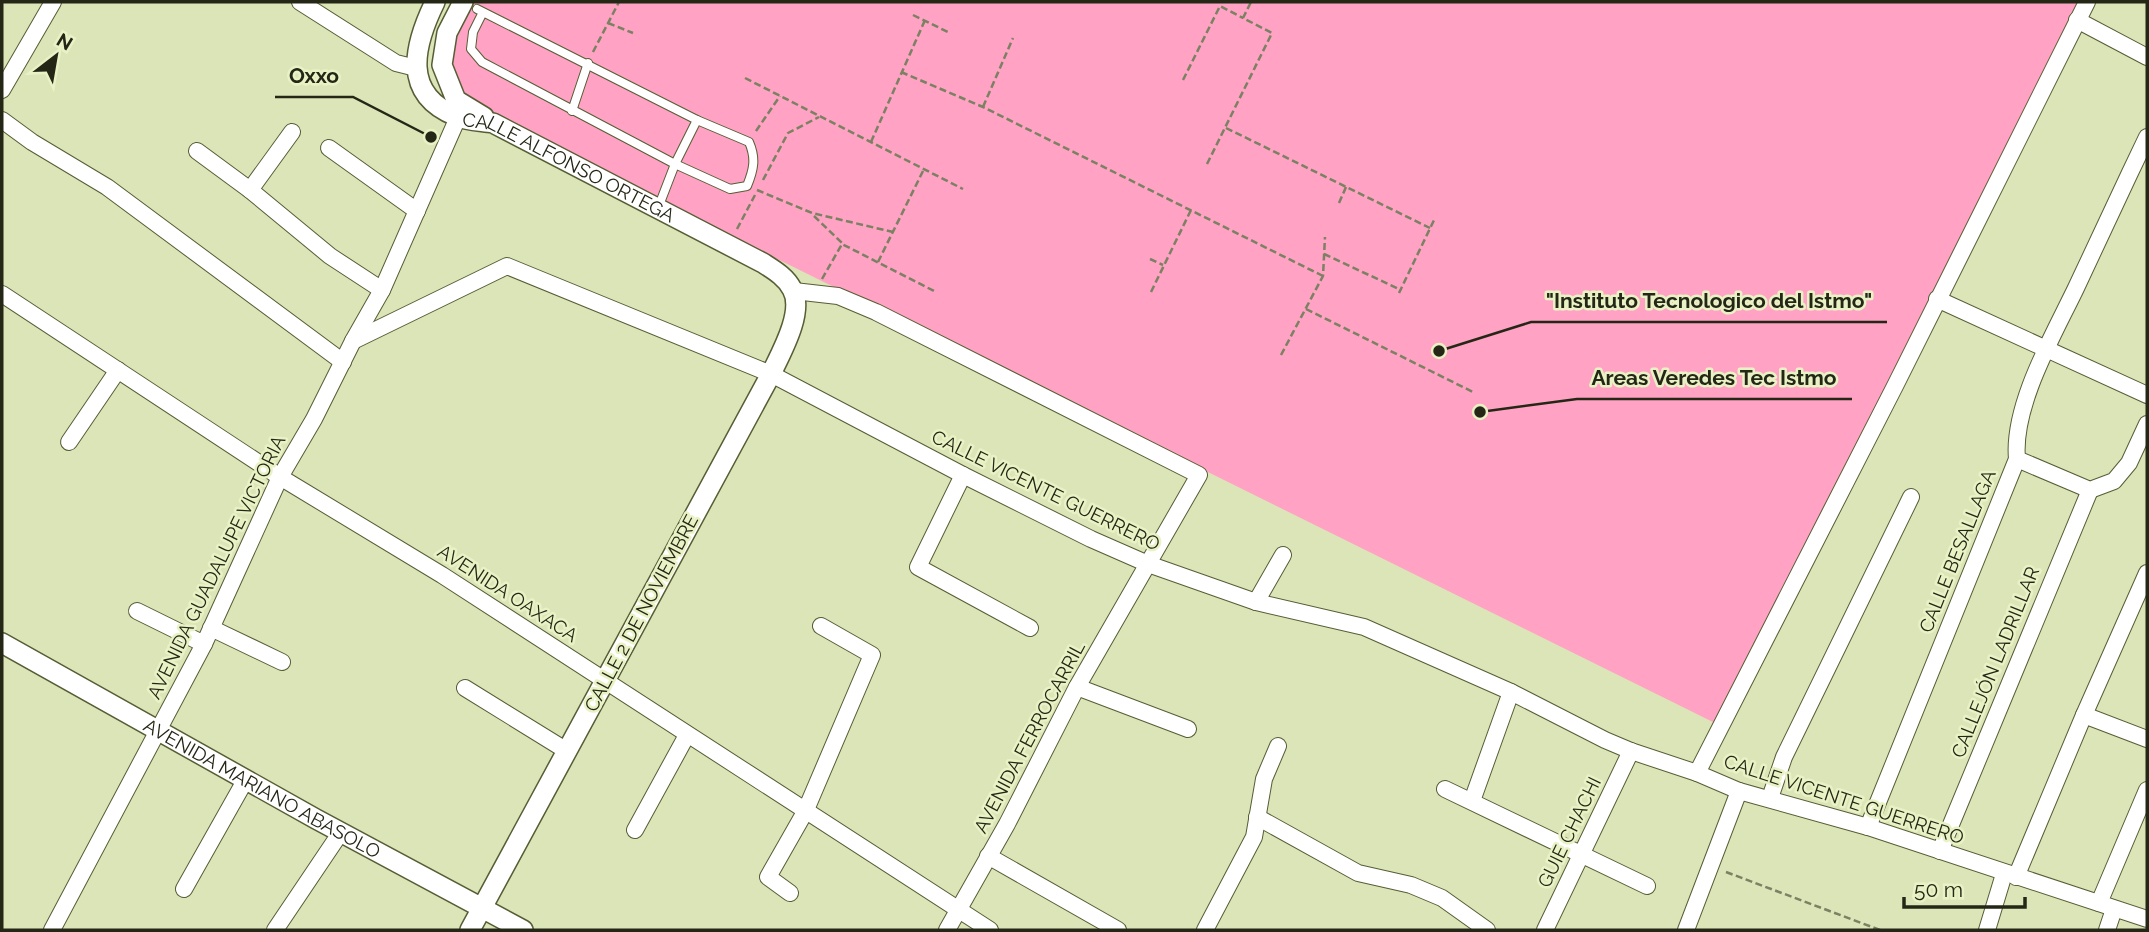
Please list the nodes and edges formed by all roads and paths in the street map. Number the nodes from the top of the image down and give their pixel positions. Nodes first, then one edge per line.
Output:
1 (53, 2) edge
2 (300, 2) edge
3 (435, 2) edge
4 (619, 2) edge
5 (1251, 2) edge
6 (2087, 2) edge
7 (474, 8) edge
8 (913, 15) dead end
9 (1243, 18) junction
10 (925, 20) junction
11 (2077, 20) junction
12 (608, 23) junction
13 (633, 33) dead end
14 (950, 33) dead end
15 (1013, 38) dead end
16 (2147, 57) edge
17 (587, 63) junction
18 (416, 68) junction
19 (901, 72) junction
20 (745, 78) dead end
21 (1183, 80) dead end
22 (2, 90) edge
23 (780, 96) junction
24 (983, 107) junction
25 (461, 111) junction
26 (572, 111) junction
27 (819, 116) junction
28 (2, 120) edge
29 (697, 120) junction
30 (1226, 128) junction
31 (292, 132) dead end
32 (2147, 137) edge
33 (749, 142) junction
34 (871, 142) junction
35 (329, 148) dead end
36 (197, 151) dead end
37 (675, 164) junction
38 (1207, 164) dead end
39 (924, 169) junction
40 (747, 186) junction
41 (1346, 187) junction
42 (963, 189) dead end
43 (250, 190) junction
44 (758, 190) junction
45 (1339, 203) dead end
46 (658, 208) junction
47 (1191, 210) junction
48 (417, 211) junction
49 (811, 213) junction
50 (1435, 218) dead end
51 (1430, 228) junction
52 (737, 229) dead end
53 (893, 232) junction
54 (1325, 237) dead end
55 (842, 244) junction
56 (1324, 254) junction
57 (1150, 259) dead end
58 (878, 262) junction
59 (1164, 265) junction
60 (1323, 276) junction
61 (382, 290) junction
62 (934, 291) dead end
63 (804, 292) junction
64 (1151, 292) dead end
65 (2, 294) edge
66 (1937, 299) junction
67 (1306, 309) junction
68 (352, 341) junction
69 (2047, 349) junction
70 (1281, 355) dead end
71 (343, 362) junction
72 (118, 370) junction
73 (771, 374) junction
74 (1473, 392) dead end
75 (2147, 395) edge
76 (2147, 424) edge
77 (69, 442) dead end
78 (2017, 459) junction
79 (963, 475) junction
80 (280, 477) junction
81 (2090, 490) junction
82 (1911, 497) dead end
83 (1283, 555) dead end
84 (1148, 564) junction
85 (2147, 573) edge
86 (1256, 602) junction
87 (137, 611) dead end
88 (821, 626) dead end
89 (211, 628) junction
90 (1030, 628) dead end
91 (2, 643) edge
92 (204, 644) junction
93 (282, 662) dead end
94 (605, 680) junction
95 (1077, 687) junction
96 (466, 688) dead end
97 (1511, 692) junction
98 (2084, 715) junction
99 (1188, 729) dead end
100 (158, 730) junction
101 (687, 734) junction
102 (2147, 739) edge
103 (1278, 746) dead end
104 (567, 751) junction
105 (1631, 751) junction
106 (1697, 773) junction
107 (246, 779) junction
108 (1445, 789) dead end
109 (2147, 790) edge
110 (1739, 791) junction
111 (1770, 798) junction
112 (1472, 801) junction
113 (805, 812) junction
114 (1257, 817) junction
115 (1868, 827) junction
116 (635, 830) dead end
117 (341, 832) junction
118 (1940, 850) junction
119 (1581, 854) junction
120 (988, 856) junction
121 (1710, 866) junction
122 (2010, 875) junction
123 (1647, 886) dead end
124 (184, 889) dead end
125 (790, 893) dead end
126 (2107, 906) junction
127 (482, 908) junction
128 (958, 910) junction
129 (2147, 919) edge
130 (52, 930) edge
131 (275, 930) edge
132 (470, 930) edge
133 (523, 930) edge
134 (947, 930) edge
135 (990, 930) edge
136 (1118, 930) edge
137 (1205, 930) edge
138 (1487, 930) edge
139 (1545, 930) edge
140 (1686, 930) edge
141 (1880, 930) edge
142 (1987, 930) edge
143 (2107, 930) edge

1 - 22 street
2 - 18 street
3 - 18 street
4 - 12 path
5 - 9 path
6 - 11 street
7 - 17 lane
7 - 25 street
7 - 26 lane
8 - 10 path
9 - 21 path
9 - 30 path
10 - 14 path
10 - 19 path
11 - 16 street
11 - 66 street
12 - 13 path
12 - 17 path
15 - 24 path
17 - 26 lane
17 - 29 lane
18 - 25 street, CALLE ALFONSO ORTEGA
19 - 24 path
19 - 34 path
20 - 23 path
23 - 27 path
23 - 33 path
24 - 47 path
25 - 46 street, CALLE ALFONSO ORTEGA
25 - 48 street, AVENIDA GUADALUPE VICTORIA
26 - 37 lane
27 - 34 path
27 - 44 path
28 - 71 street
29 - 33 lane
29 - 37 lane
30 - 38 path
30 - 41 path
31 - 43 street
32 - 69 street, CALLE BESALLAGA
33 - 40 lane
34 - 39 path
35 - 48 street
36 - 43 street
37 - 40 lane
37 - 46 lane
39 - 42 path
39 - 53 path
40 - 44 path
41 - 45 path
41 - 51 path
43 - 61 street
44 - 49 path
44 - 52 path
46 - 63 street, CALLE ALFONSO ORTEGA
47 - 59 path
47 - 60 path
48 - 61 street, AVENIDA GUADALUPE VICTORIA
49 - 53 path
49 - 55 path
50 - 51 path
51 - 56 path
53 - 58 path
54 - 56 path
55 - 58 path
55 - 63 path
56 - 60 path
57 - 59 path
58 - 62 path
59 - 64 path
60 - 67 path
61 - 68 street, AVENIDA GUADALUPE VICTORIA
63 - 73 street, CALLE 2 DE NOVIEMBRE
63 - 84 street, AVENIDA FERROCARRIL
65 - 72 street, AVENIDA OAXACA
66 - 69 street
66 - 106 street
67 - 70 path
67 - 74 path
68 - 71 street, AVENIDA GUADALUPE VICTORIA
68 - 73 street, CALLE VICENTE GUERRERO
69 - 75 street
69 - 78 street, CALLE BESALLAGA
71 - 80 street, AVENIDA GUADALUPE VICTORIA
72 - 77 street
72 - 80 street, AVENIDA OAXACA
73 - 79 street, CALLE VICENTE GUERRERO
73 - 94 street, CALLE 2 DE NOVIEMBRE
76 - 81 street
78 - 81 street
78 - 115 street, CALLE BESALLAGA
79 - 84 street, CALLE VICENTE GUERRERO
79 - 90 street
80 - 89 street, AVENIDA GUADALUPE VICTORIA
80 - 94 street, AVENIDA OAXACA
81 - 118 street, CALLEJÓN LADRILLAR
82 - 111 street
83 - 86 street
84 - 86 street, CALLE VICENTE GUERRERO
84 - 95 street, AVENIDA FERROCARRIL
85 - 98 street
86 - 97 street, CALLE VICENTE GUERRERO
87 - 92 street
88 - 113 street
89 - 92 street, AVENIDA GUADALUPE VICTORIA
89 - 93 street
91 - 100 street, AVENIDA MARIANO ABASOLO
92 - 100 street, AVENIDA GUADALUPE VICTORIA
94 - 101 street, AVENIDA OAXACA
94 - 104 street, CALLE 2 DE NOVIEMBRE
95 - 99 street
95 - 120 street, AVENIDA FERROCARRIL
96 - 104 street
97 - 105 street, CALLE VICENTE GUERRERO
97 - 112 street
98 - 102 street
98 - 122 street
100 - 107 street, AVENIDA MARIANO ABASOLO
100 - 130 street, AVENIDA GUADALUPE VICTORIA
101 - 113 street, AVENIDA OAXACA
101 - 116 street
103 - 114 street
104 - 127 street, CALLE 2 DE NOVIEMBRE
105 - 106 street, CALLE VICENTE GUERRERO
105 - 119 street, GUIE CHACHI
106 - 110 street, CALLE VICENTE GUERRERO
107 - 117 street, AVENIDA MARIANO ABASOLO
107 - 124 street
108 - 112 street
109 - 126 street
110 - 111 street, CALLE VICENTE GUERRERO
110 - 121 street
111 - 115 street, CALLE VICENTE GUERRERO
112 - 119 street
113 - 125 street
113 - 128 street, AVENIDA OAXACA
114 - 137 street
114 - 138 street
115 - 118 street, CALLE VICENTE GUERRERO
117 - 127 street, AVENIDA MARIANO ABASOLO
117 - 131 street
118 - 122 street, CALLE VICENTE GUERRERO
119 - 123 street
119 - 139 street, GUIE CHACHI
120 - 128 street, AVENIDA FERROCARRIL
120 - 136 street
121 - 140 street
121 - 141 path
122 - 126 street, CALLE VICENTE GUERRERO
122 - 142 street
126 - 129 street
126 - 143 street
127 - 132 street, CALLE 2 DE NOVIEMBRE
127 - 133 street, AVENIDA MARIANO ABASOLO
128 - 134 street, AVENIDA FERROCARRIL
128 - 135 street, AVENIDA OAXACA

